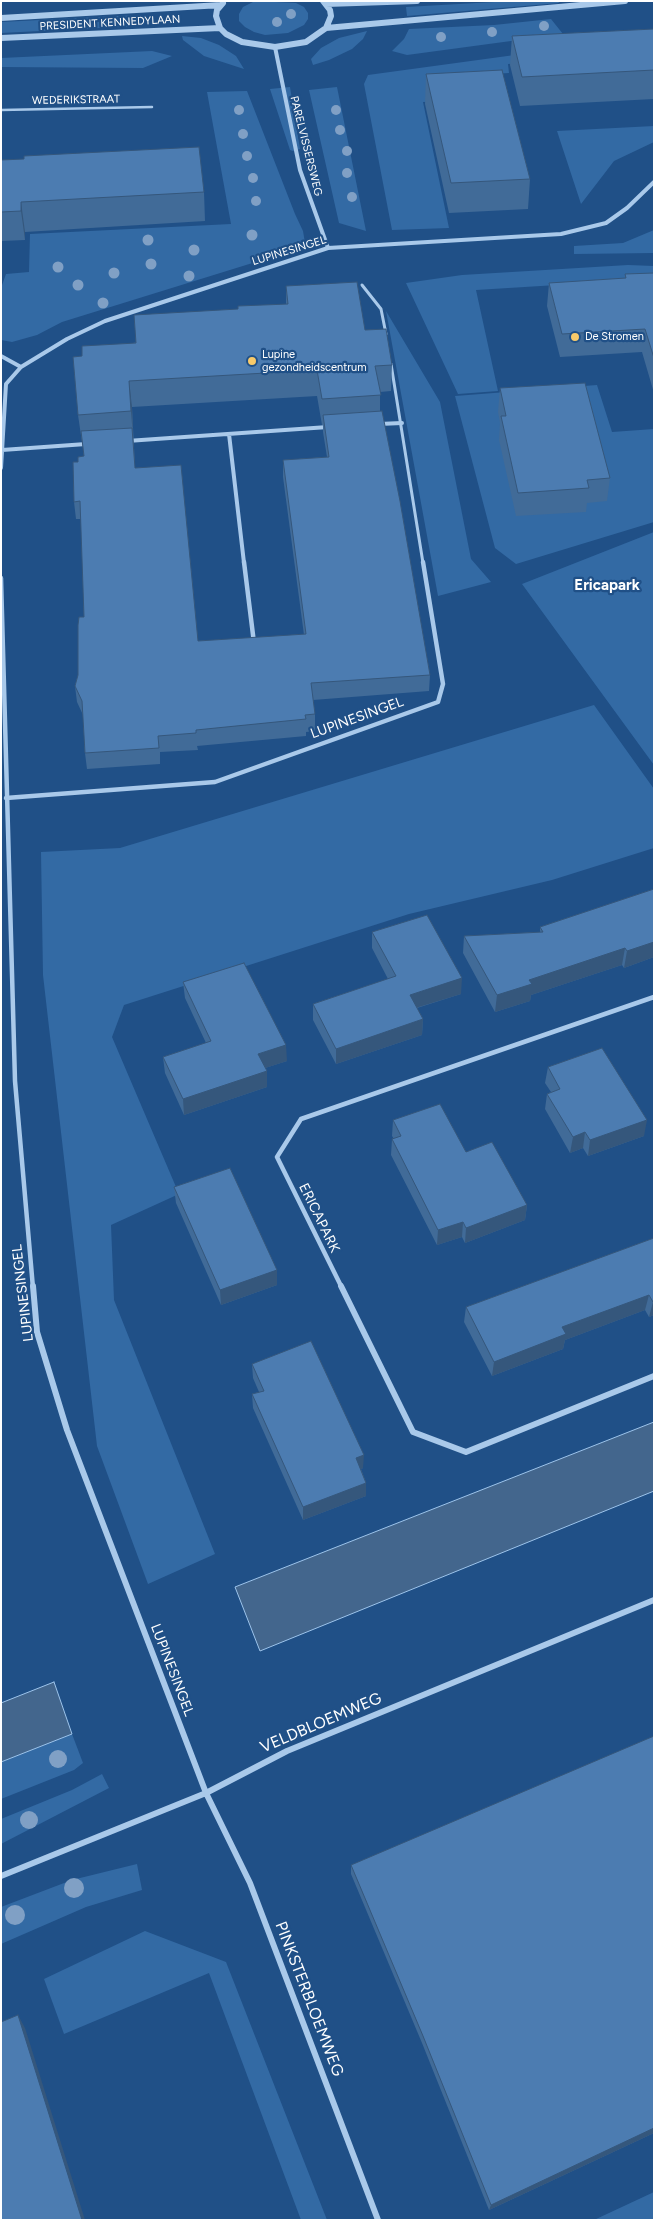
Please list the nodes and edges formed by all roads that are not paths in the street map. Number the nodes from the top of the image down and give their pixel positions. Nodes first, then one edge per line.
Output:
1 (417, 1) edge
2 (625, 1) edge
3 (223, 3) edge
4 (324, 3) edge
5 (1, 18) edge
6 (220, 28) junction
7 (326, 28) junction
8 (1, 38) edge
9 (275, 47) junction
10 (152, 107) dead end
11 (1, 110) edge
12 (654, 182) edge
13 (328, 248) junction
14 (362, 285) dead end
15 (387, 337) edge
16 (1, 356) edge
17 (390, 356) edge
18 (21, 367) junction
19 (402, 423) junction
20 (374, 425) edge
21 (335, 427) edge
22 (229, 434) junction
23 (125, 441) edge
24 (87, 444) edge
25 (2, 450) edge
26 (1, 468) edge
27 (1, 578) edge
28 (254, 643) edge
29 (6, 798) junction
30 (4, 821) edge
31 (654, 997) edge
32 (654, 1376) edge
33 (654, 1600) edge
34 (206, 1792) junction
35 (1, 1876) edge
36 (378, 2220) edge

1 - 4 street
2 - 7 street
3 - 5 street, PRESIDENT KENNEDYLAAN
3 - 6 street
4 - 7 street
6 - 8 street, PRESIDENT KENNEDYLAAN
6 - 9 street
7 - 9 street
9 - 13 street, PARELVISSERSWEG
10 - 11 lane, WEDERIKSTRAAT
12 - 13 street, LUPINESINGEL
13 - 18 street, LUPINESINGEL
14 - 15 street
16 - 18 street
17 - 19 street, LUPINESINGEL
18 - 25 street, LUPINESINGEL
19 - 20 street
19 - 29 street, LUPINESINGEL
21 - 22 street
22 - 23 street
22 - 28 street
24 - 25 street
25 - 26 street, LUPINESINGEL
27 - 29 street, LUPINESINGEL
29 - 30 street, LUPINESINGEL
30 - 34 street, LUPINESINGEL
31 - 32 street, ERICAPARK
33 - 34 street, VELDBLOEMWEG
34 - 35 street, VELDBLOEMWEG
34 - 36 street, PINKSTERBLOEMWEG

